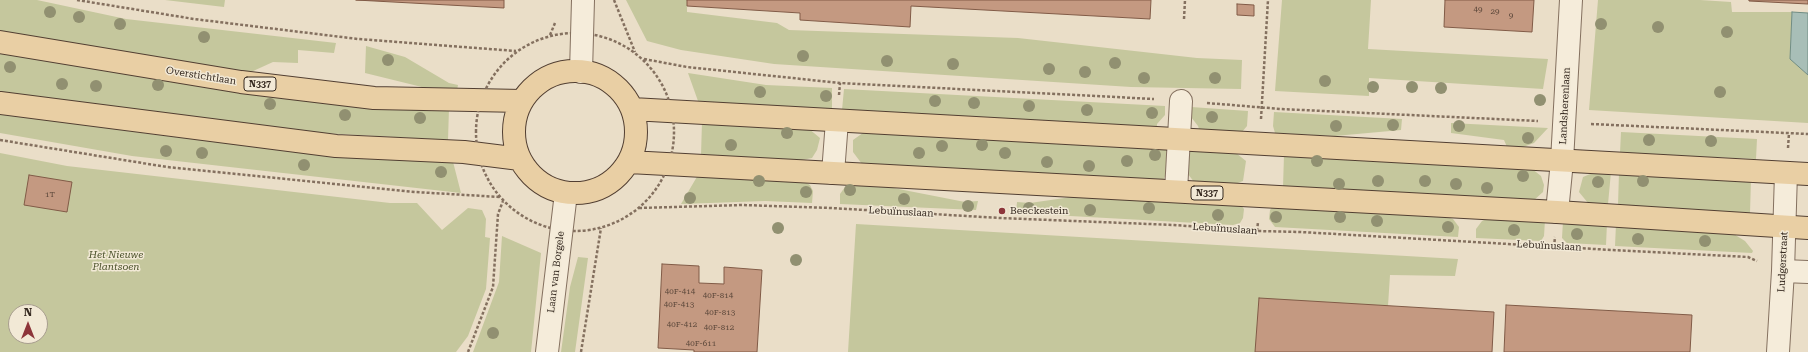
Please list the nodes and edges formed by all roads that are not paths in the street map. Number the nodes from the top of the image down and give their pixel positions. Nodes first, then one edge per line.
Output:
1 (583, 0) edge
2 (1571, 0) edge
3 (0, 42) edge
4 (581, 72) junction
5 (1181, 100) road end
6 (522, 101) junction
7 (0, 103) edge
8 (632, 109) junction
9 (837, 121) junction
10 (1179, 140) junction
11 (520, 159) junction
12 (1562, 161) junction
13 (629, 162) junction
14 (833, 173) junction
15 (1786, 173) junction
16 (1808, 174) edge
17 (1176, 191) junction
18 (566, 193) junction
19 (1557, 212) junction
20 (1785, 227) junction
21 (1808, 228) edge
22 (1783, 271) junction
23 (1808, 272) edge
24 (546, 352) edge
25 (1778, 352) edge

1 - 4 street
2 - 12 street, Landsherenlaan
3 - 6 main road, Overstichtlaan / N337
4 - 6 main road
4 - 8 main road
5 - 10 street
6 - 11 main road
7 - 11 main road
8 - 9 main road
8 - 13 main road
9 - 10 main road
9 - 14 street
10 - 12 main road
10 - 17 street
11 - 18 main road
12 - 15 main road
12 - 19 street, Landsherenlaan
13 - 14 main road, N337
13 - 18 main road
14 - 17 main road, N337
15 - 16 main road
15 - 20 street, Ludgerstraat
17 - 19 main road, N337
18 - 24 street, Laan van Borgele
19 - 20 main road, N337
20 - 21 main road, N337
20 - 22 street, Ludgerstraat
22 - 23 street
22 - 25 street, Ludgerstraat

